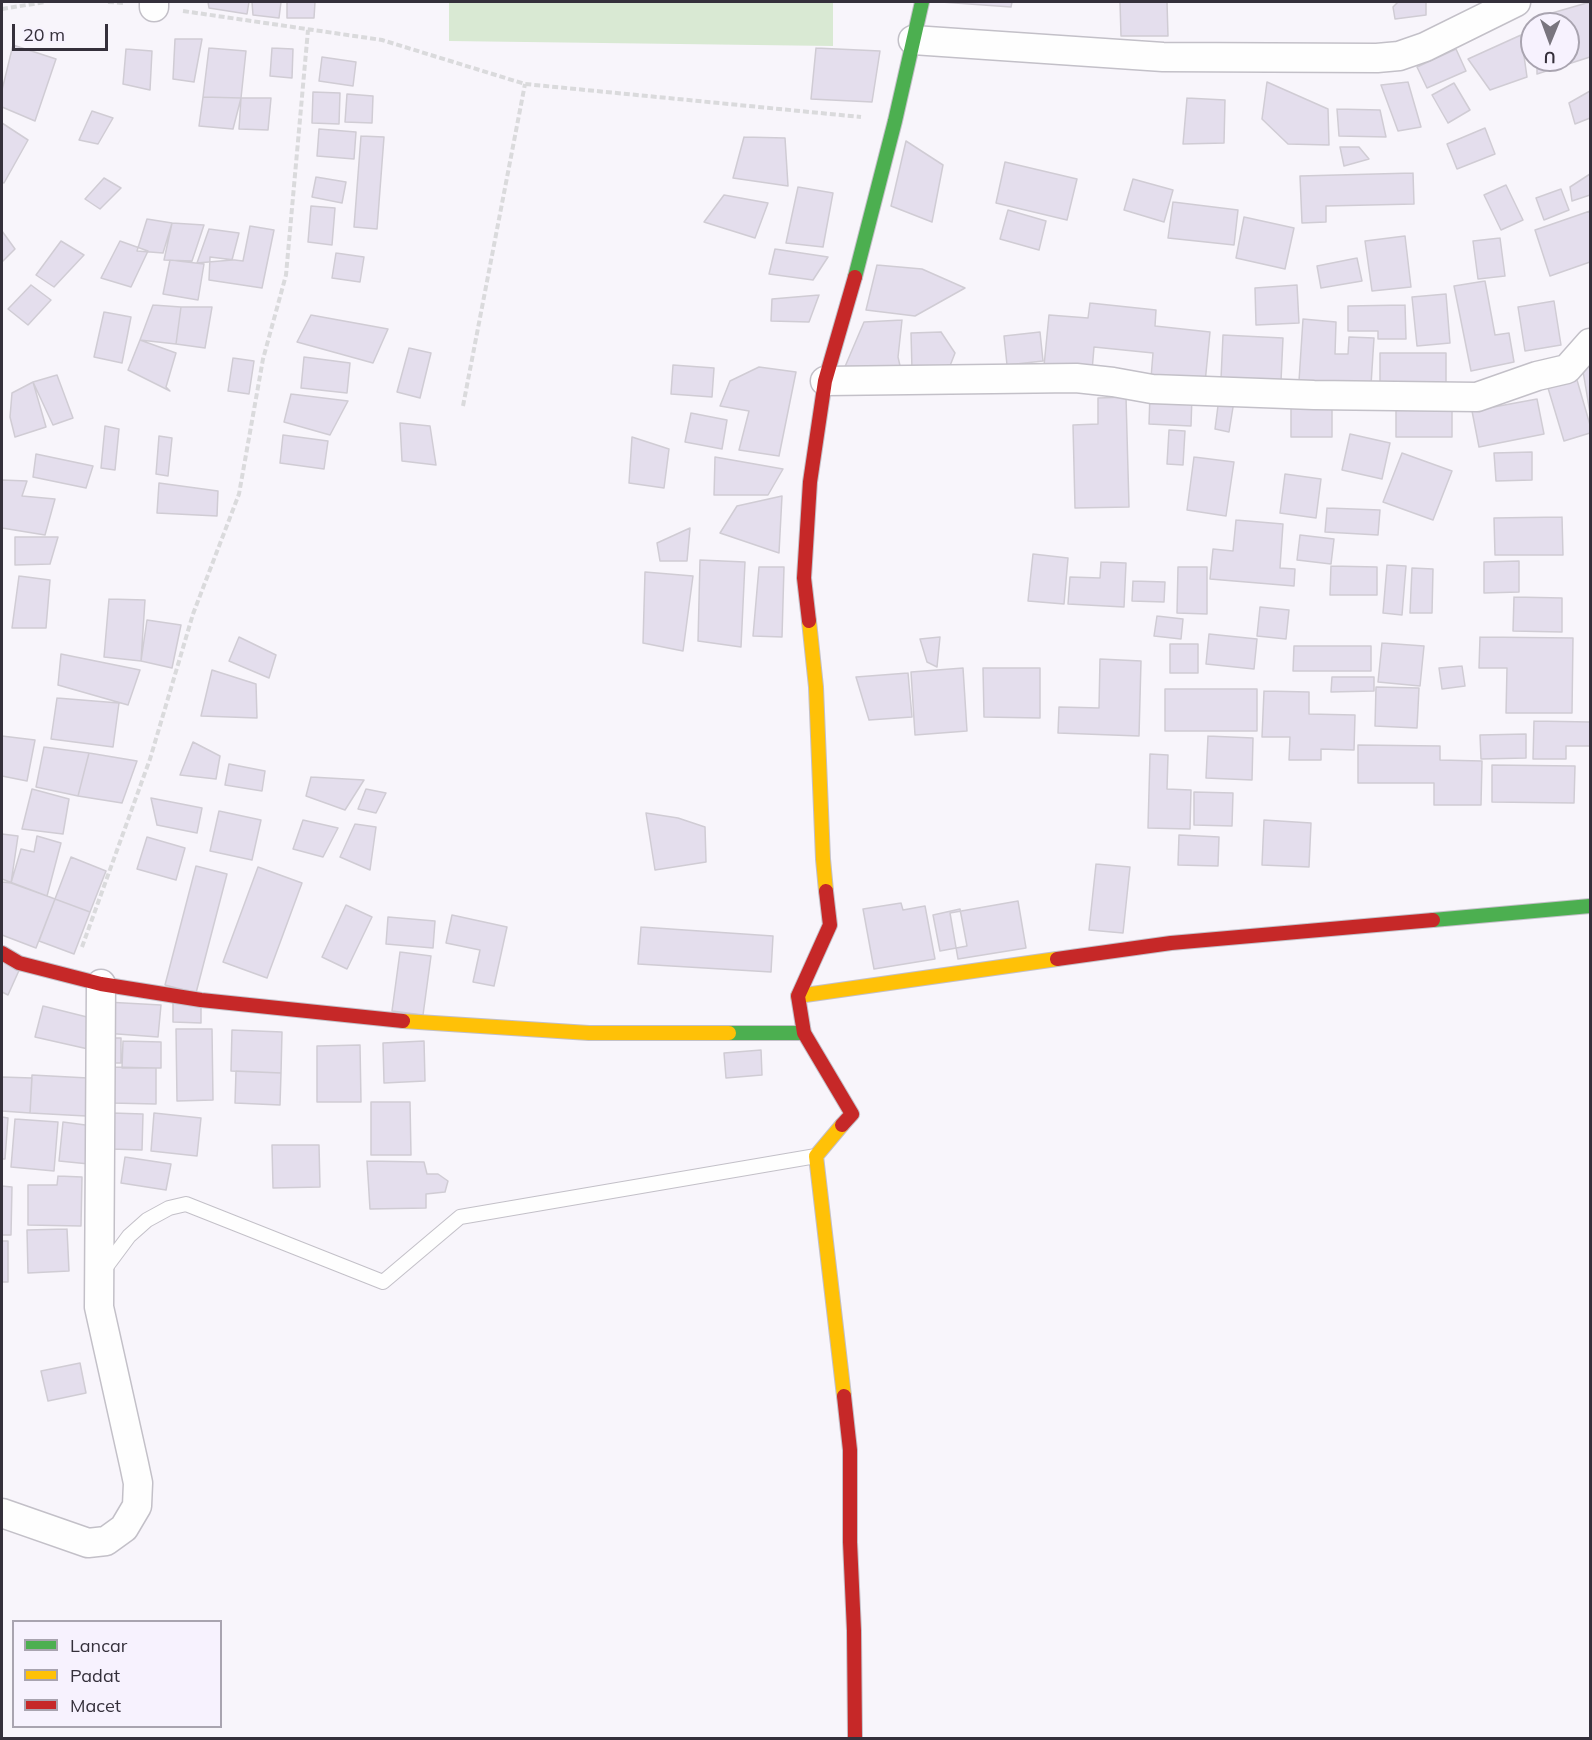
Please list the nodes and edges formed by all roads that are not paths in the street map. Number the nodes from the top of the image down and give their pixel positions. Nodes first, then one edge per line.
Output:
1 (922, 2) edge
2 (1516, 2) edge
3 (914, 40) junction
4 (1590, 343) edge
5 (825, 381) junction
6 (1590, 906) edge
7 (2, 953) edge
8 (101, 984) junction
9 (798, 996) junction
10 (804, 1033) junction
11 (816, 1156) junction
12 (98, 1277) junction
13 (2, 1513) edge
14 (855, 1738) edge

1 - 3 street
2 - 3 street
3 - 5 street
4 - 5 street
5 - 9 street
6 - 9 street
7 - 8 street
8 - 10 street
8 - 12 street
9 - 10 street
10 - 11 street
11 - 12 lane
11 - 14 street
12 - 13 street

